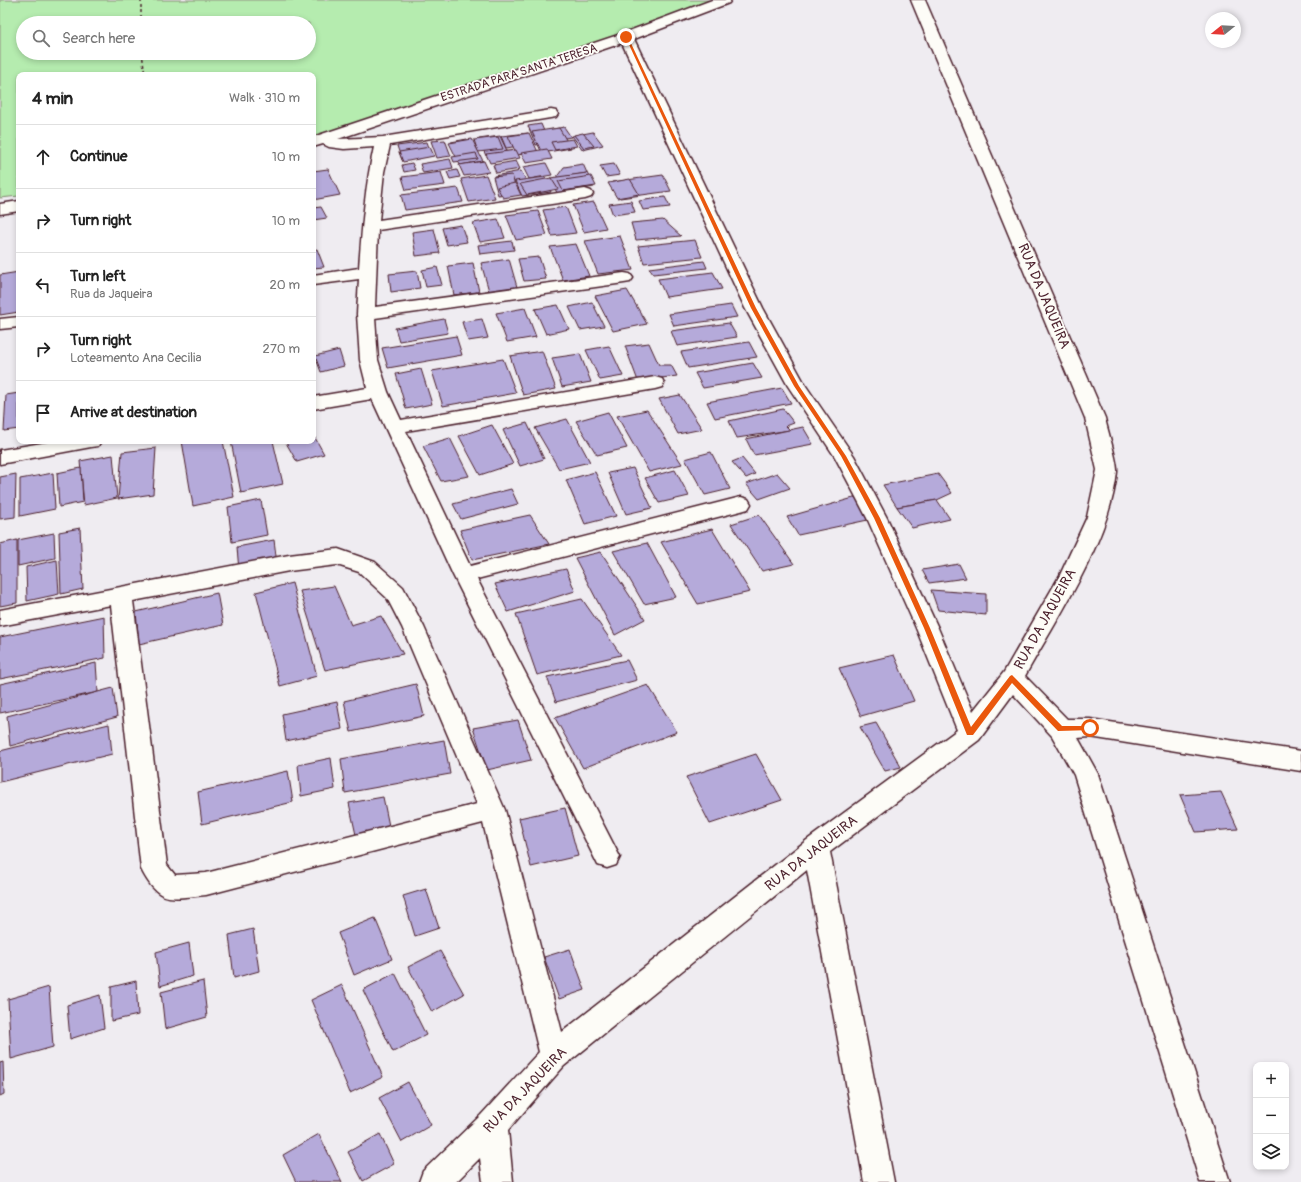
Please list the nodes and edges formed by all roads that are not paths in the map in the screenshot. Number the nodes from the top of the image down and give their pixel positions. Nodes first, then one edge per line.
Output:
1 (724, 0) edge
2 (918, 0) edge
3 (626, 37) junction
4 (551, 114) dead end
5 (316, 141) edge
6 (316, 141) edge
7 (382, 142) junction
8 (585, 194) dead end
9 (16, 206) edge
10 (0, 209) edge
11 (370, 226) junction
12 (368, 272) junction
13 (624, 278) dead end
14 (316, 280) edge
15 (366, 314) junction
16 (16, 322) edge
17 (0, 324) edge
18 (655, 383) dead end
19 (378, 392) junction
20 (316, 402) edge
21 (394, 427) junction
22 (74, 444) edge
23 (0, 457) edge
24 (741, 504) dead end
25 (464, 575) junction
26 (121, 595) junction
27 (0, 618) edge
28 (1012, 678) junction
29 (1061, 729) junction
30 (970, 733) junction
31 (1301, 761) edge
32 (492, 810) junction
33 (816, 848) junction
34 (607, 857) dead end
35 (554, 1056) junction
36 (492, 1125) junction
37 (434, 1182) edge
38 (498, 1182) edge
39 (879, 1182) edge
40 (1215, 1182) edge

1 - 3 street, ESTRADA PARA SANTA TERESA
2 - 28 street, RUA DA JAQUEIRA
3 - 5 street, ESTRADA PARA SANTA TERESA
3 - 30 street
4 - 7 street
6 - 7 street
7 - 11 street
8 - 11 street
9 - 10 street
11 - 12 street
12 - 14 street
12 - 15 street
13 - 15 street
15 - 19 street
16 - 17 street
18 - 21 street
19 - 20 street
19 - 21 street
21 - 25 street
22 - 23 street
24 - 25 street
25 - 34 street
26 - 27 street
26 - 32 street
26 - 32 street
28 - 29 street
28 - 30 street, RUA DA JAQUEIRA
29 - 31 street
29 - 40 street
30 - 33 street, RUA DA JAQUEIRA
32 - 35 street
33 - 35 street, RUA DA JAQUEIRA
33 - 39 street
35 - 36 street, RUA DA JAQUEIRA
36 - 37 street, RUA DA JAQUEIRA
36 - 38 street

